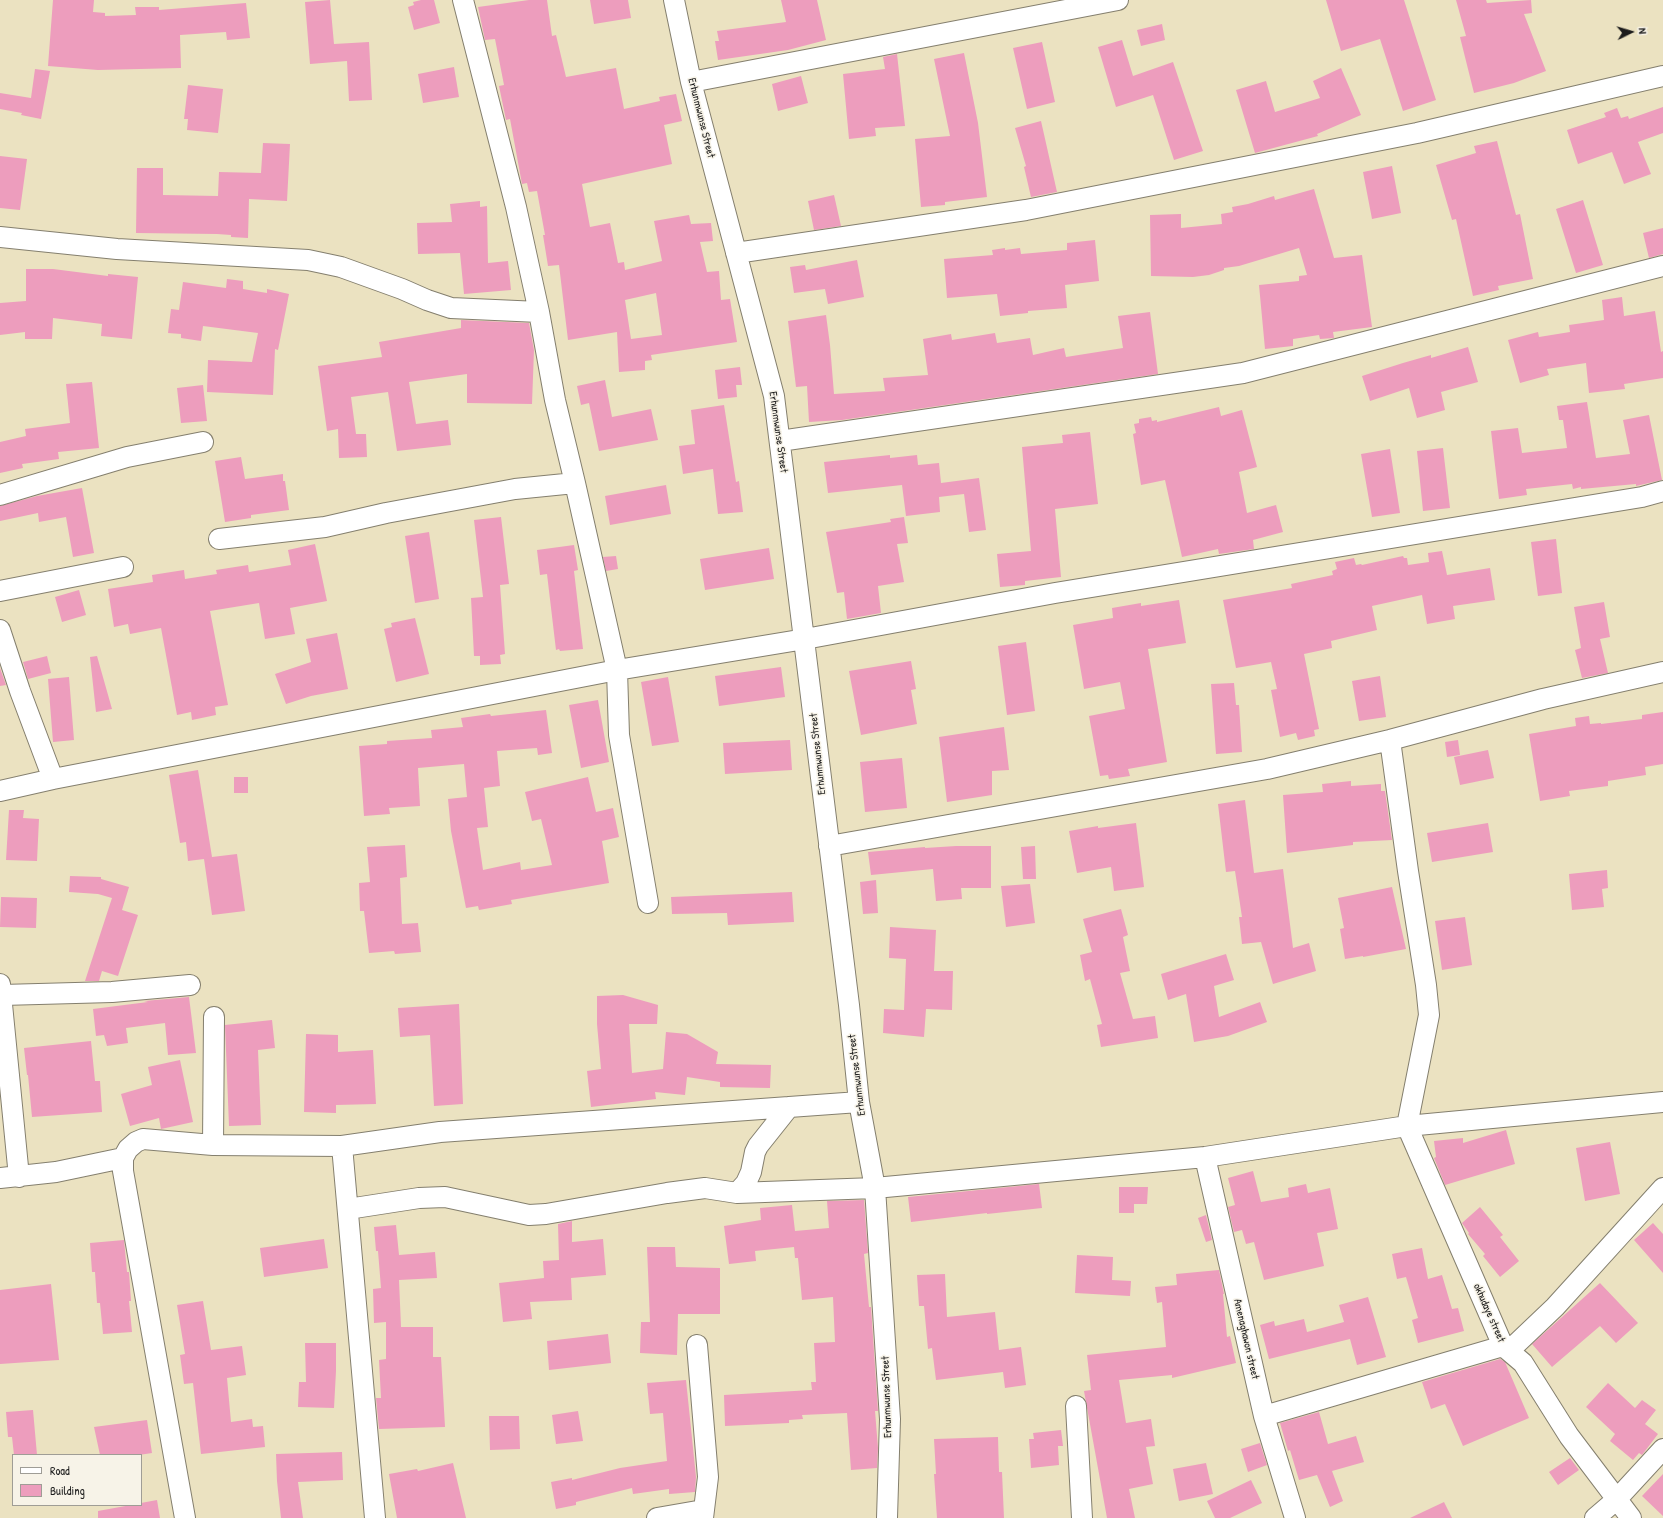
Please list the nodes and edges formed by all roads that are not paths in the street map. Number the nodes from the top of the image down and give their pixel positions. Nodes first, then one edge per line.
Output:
1 (463, 0) edge
2 (674, 0) edge
3 (1118, 0) edge
4 (1663, 76) edge
5 (691, 82) junction
6 (0, 237) edge
7 (736, 253) junction
8 (1663, 266) edge
9 (539, 312) junction
10 (780, 441) junction
11 (203, 442) dead end
12 (575, 483) junction
13 (1663, 491) edge
14 (0, 495) edge
15 (219, 539) dead end
16 (123, 567) dead end
17 (0, 591) edge
18 (0, 630) edge
19 (805, 639) junction
20 (617, 670) junction
21 (1663, 672) edge
22 (1390, 740) junction
23 (53, 779) junction
24 (0, 791) edge
25 (828, 846) junction
26 (648, 903) dead end
27 (190, 986) dead end
28 (1, 990) edge
29 (214, 1017) dead end
30 (859, 1102) junction
31 (1663, 1102) edge
32 (789, 1107) junction
33 (1407, 1126) junction
34 (212, 1145) junction
35 (342, 1146) junction
36 (1205, 1157) junction
37 (123, 1158) junction
38 (10, 1178) edge
39 (875, 1188) junction
40 (1663, 1188) edge
41 (738, 1193) junction
42 (348, 1209) junction
43 (697, 1345) dead end
44 (1503, 1346) junction
45 (1076, 1406) dead end
46 (1264, 1416) junction
47 (1663, 1449) edge
48 (1616, 1500) junction
49 (703, 1514) edge
50 (184, 1518) edge
51 (375, 1518) edge
52 (657, 1518) edge
53 (887, 1518) edge
54 (1082, 1518) edge
55 (1295, 1518) edge
56 (1595, 1518) edge
57 (1631, 1518) edge

1 - 9 street
2 - 5 street, Erhunmwunse Street
3 - 5 street
4 - 7 street
5 - 7 street, Erhunmwunse Street
6 - 9 street
7 - 10 street, Erhunmwunse Street
8 - 10 street
9 - 12 street
10 - 19 street, Erhunmwunse Street
11 - 14 street
12 - 15 street
12 - 20 street
13 - 19 street
16 - 17 street
18 - 23 street
19 - 20 street
19 - 25 street, Erhunmwunse Street
20 - 23 street
20 - 26 street
21 - 22 street
22 - 25 street
22 - 33 street
23 - 24 street
25 - 30 street, Erhunmwunse Street
27 - 28 street
28 - 38 street
29 - 34 street
30 - 32 street
30 - 39 street, Erhunmwunse Street
31 - 33 street
32 - 35 street
32 - 41 street
33 - 36 street
33 - 44 street, okhudaye street
34 - 35 street
34 - 37 street
35 - 42 street
36 - 39 street
36 - 46 street, Amenaghawon street
37 - 38 street
37 - 50 street
39 - 41 street
39 - 53 street, Erhunmwunse Street
40 - 44 street
41 - 42 street
42 - 51 street
43 - 49 street
44 - 46 street
44 - 48 street, okhudaye street
45 - 54 street
46 - 55 street, Amenaghawon street
47 - 48 street
48 - 56 street
48 - 57 street, okhudaye street
49 - 52 street

